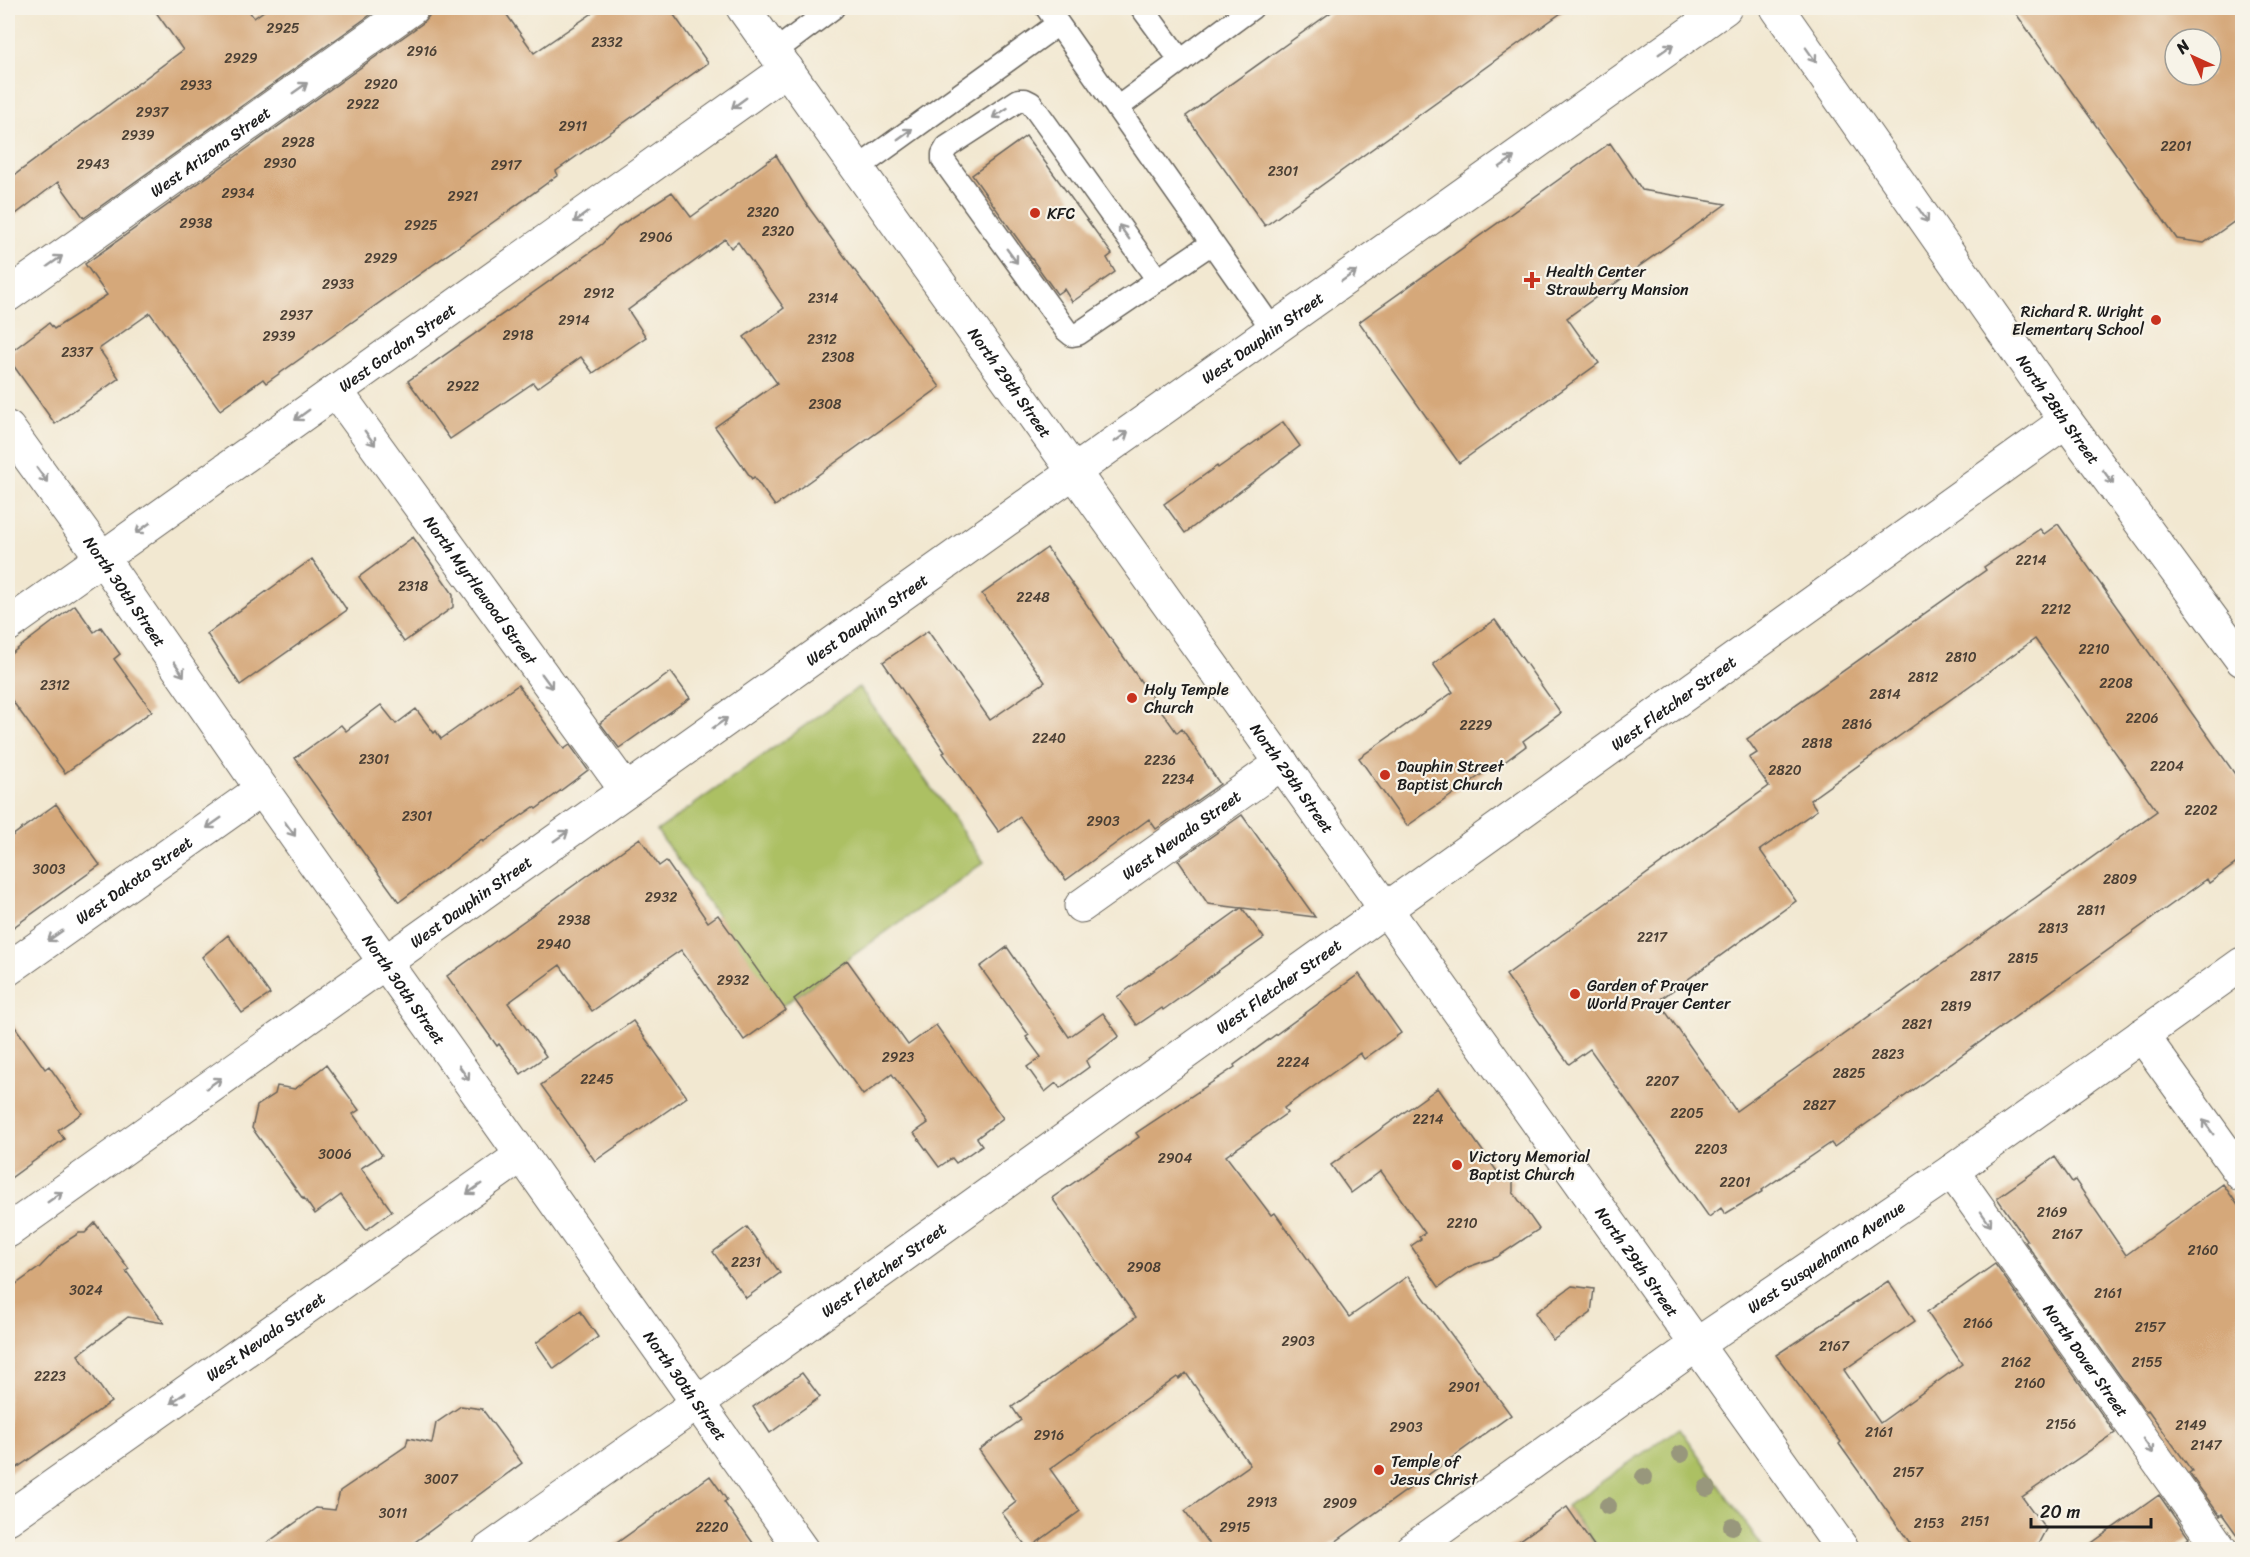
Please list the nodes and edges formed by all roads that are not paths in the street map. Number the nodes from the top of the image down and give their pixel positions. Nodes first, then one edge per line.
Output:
1 (412, 8) edge
2 (743, 8) edge
3 (833, 8) edge
4 (1142, 8) edge
5 (1252, 8) edge
6 (1725, 8) edge
7 (1777, 8) edge
8 (1053, 16) edge
9 (781, 60) junction
10 (1181, 61) junction
11 (1117, 108) junction
12 (858, 168) junction
13 (1212, 243) junction
14 (1158, 280) junction
15 (8, 295) edge
16 (1273, 330) junction
17 (336, 391) junction
18 (2066, 421) junction
19 (8, 428) edge
20 (1074, 471) junction
21 (102, 558) junction
22 (8, 625) edge
23 (2242, 660) edge
24 (1282, 763) junction
25 (262, 789) junction
26 (626, 790) junction
27 (1081, 906) dead end
28 (1385, 908) junction
29 (385, 961) junction
30 (2242, 964) edge
31 (8, 969) edge
32 (2142, 1035) junction
33 (522, 1155) junction
34 (1952, 1171) junction
35 (2242, 1175) edge
36 (8, 1231) edge
37 (1696, 1345) junction
38 (699, 1402) junction
39 (8, 1518) edge
40 (489, 1550) edge
41 (802, 1550) edge
42 (1411, 1550) edge
43 (1843, 1550) edge
44 (2221, 1550) edge

15 -> 1 street, West Arizona Street
2 - 9 street, North 29th Street
3 - 9 lane
4 - 10 lane
5 - 10 lane
16 -> 6 street, West Dauphin Street
7 -> 18 street, North 28th Street
8 - 11 lane
12 -> 8 lane
9 - 12 street, North 29th Street
9 -> 17 street, West Gordon Street
10 - 11 lane
11 - 13 lane
12 - 20 street, North 29th Street
13 - 14 lane
13 - 16 lane
14 -> 14 lane
20 -> 16 street, West Dauphin Street
17 -> 21 street, West Gordon Street
17 -> 26 street, North Myrtlewood Street
18 -> 23 street, North 28th Street
18 - 28 street, West Fletcher Street
19 -> 21 street, North 30th Street
20 - 24 street, North 29th Street
26 -> 20 street, West Dauphin Street
21 - 22 street, West Gordon Street
21 -> 25 street, North 30th Street
24 - 27 street, West Nevada Street
24 - 28 street, North 29th Street
25 -> 29 street, North 30th Street
25 -> 31 street, West Dakota Street
29 -> 26 street, West Dauphin Street
28 - 37 street, North 29th Street
28 - 38 street, West Fletcher Street
29 -> 33 street, North 30th Street
36 -> 29 street, West Dauphin Street
30 - 32 street, West Susquehanna Avenue
32 - 34 street, West Susquehanna Avenue
35 -> 32 street
33 - 38 street, North 30th Street
33 -> 39 street, West Nevada Street
34 - 37 street, West Susquehanna Avenue
34 -> 44 street, North Dover Street
37 - 42 street, West Susquehanna Avenue
37 - 43 street, North 29th Street
38 - 40 street, West Fletcher Street
38 - 41 street, North 30th Street

